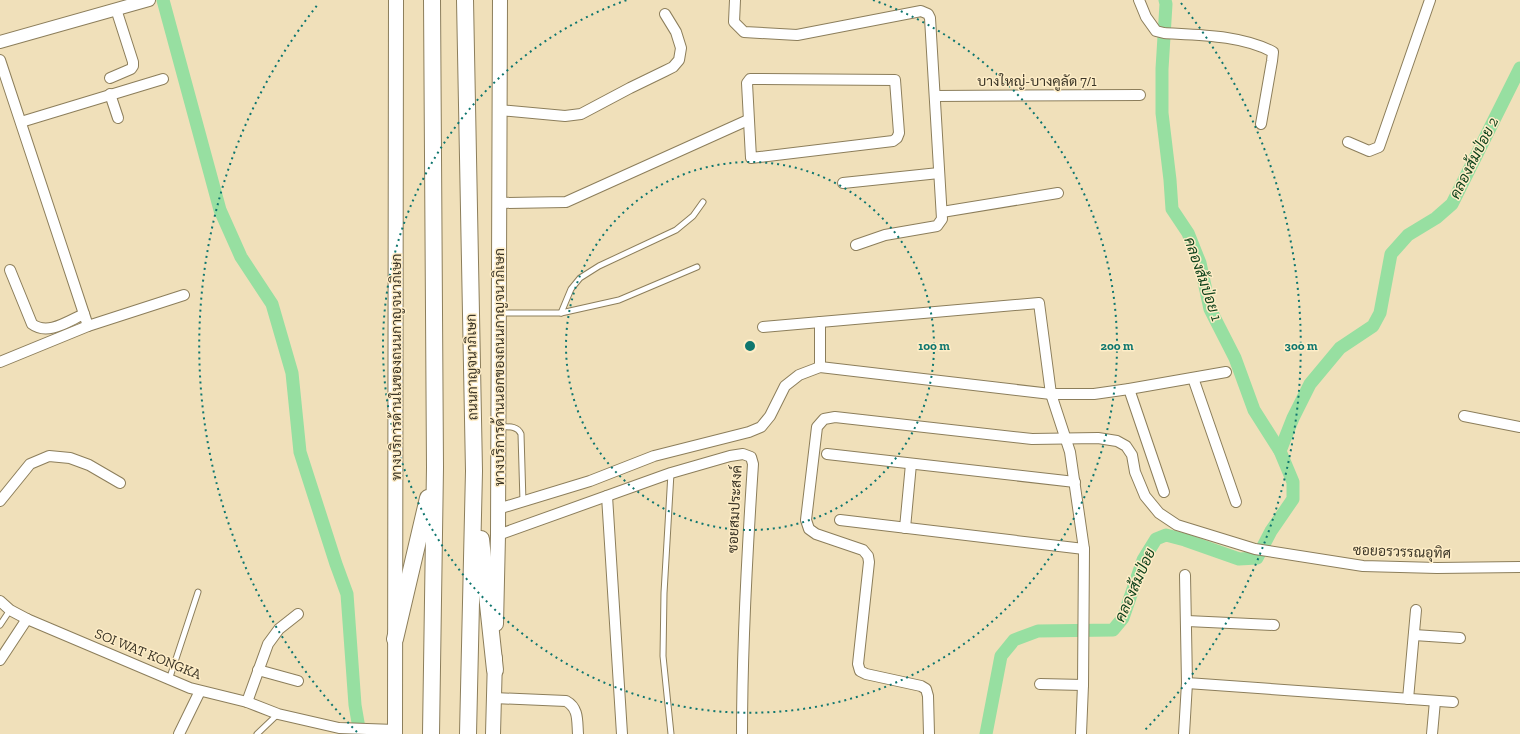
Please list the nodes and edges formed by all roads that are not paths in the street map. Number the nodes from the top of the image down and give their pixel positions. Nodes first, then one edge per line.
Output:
1 (149, 0) edge
2 (396, 0) edge
3 (432, 0) edge
4 (466, 0) edge
5 (500, 0) edge
6 (735, 0) edge
7 (1139, 0) edge
8 (1430, 0) edge
9 (116, 9) junction
10 (665, 14) dead end
11 (0, 42) edge
12 (0, 60) edge
13 (110, 78) dead end
14 (163, 79) dead end
15 (110, 94) junction
16 (1140, 95) dead end
17 (934, 96) junction
18 (499, 110) junction
19 (118, 118) dead end
20 (748, 120) junction
21 (21, 122) junction
22 (1261, 124) dead end
23 (1348, 142) dead end
24 (939, 173) junction
25 (843, 182) dead end
26 (1058, 193) dead end
27 (703, 202) dead end
28 (500, 203) junction
29 (942, 212) junction
30 (856, 245) dead end
31 (697, 267) dead end
32 (10, 270) dead end
33 (184, 295) dead end
34 (499, 313) junction
35 (561, 313) junction
36 (84, 314) junction
37 (820, 322) junction
38 (88, 326) junction
39 (763, 327) dead end
40 (0, 362) edge
41 (820, 367) junction
42 (1226, 372) dead end
43 (1193, 378) junction
44 (1129, 389) junction
45 (1051, 394) junction
46 (1464, 416) dead end
47 (498, 426) junction
48 (1520, 427) edge
49 (1066, 439) junction
50 (827, 454) dead end
51 (911, 464) junction
52 (435, 467) junction
53 (474, 471) junction
54 (671, 473) junction
55 (120, 482) dead end
56 (1075, 482) junction
57 (1164, 492) dead end
58 (607, 496) junction
59 (0, 501) edge
60 (523, 502) junction
61 (1236, 502) dead end
62 (498, 509) junction
63 (840, 520) dead end
64 (905, 528) junction
65 (498, 535) junction
66 (1084, 549) junction
67 (1520, 567) edge
68 (1185, 575) dead end
69 (198, 592) dead end
70 (0, 601) edge
71 (10, 610) junction
72 (1416, 610) dead end
73 (298, 614) dead end
74 (27, 619) junction
75 (1187, 621) junction
76 (0, 625) edge
77 (1274, 625) dead end
78 (1414, 635) junction
79 (1460, 638) dead end
80 (395, 639) junction
81 (0, 660) edge
82 (258, 670) junction
83 (494, 670) junction
84 (169, 680) junction
85 (298, 681) dead end
86 (1187, 682) junction
87 (1040, 684) dead end
88 (1083, 685) junction
89 (200, 691) junction
90 (494, 698) junction
91 (1408, 699) junction
92 (1435, 701) junction
93 (247, 702) junction
94 (1452, 702) dead end
95 (278, 714) junction
96 (395, 732) edge
97 (179, 734) edge
98 (257, 734) edge
99 (431, 734) edge
100 (468, 734) edge
101 (494, 734) edge
102 (578, 734) edge
103 (622, 734) edge
104 (671, 734) edge
105 (742, 734) edge
106 (929, 734) edge
107 (1081, 734) edge
108 (1184, 734) edge
109 (1432, 734) edge

1 - 9 street
2 - 80 main road, ทางบริการด้านในของถนนกาญจนาภิเษก
3 - 52 highway
4 - 53 highway, ถนนกาญจนาภิเษก
5 - 18 main road, ทางบริการด้านนอกของถนนกาญจนาภิเษก
6 - 17 street
7 - 22 street
8 - 23 street
9 - 11 street
9 - 13 street
10 - 18 street
12 - 21 street
14 - 15 street
15 - 19 street
15 - 21 street
16 - 17 street, บางใหญ่-บางคูลัด 7/1
17 - 24 street
18 - 28 main road, ทางบริการด้านนอกของถนนกาญจนาภิเษก
20 - 20 street
20 - 28 street
21 - 36 street
24 - 25 street
24 - 29 street
26 - 29 street
27 - 35 lane
28 - 34 main road, ทางบริการด้านนอกของถนนกาญจนาภิเษก
29 - 30 street
31 - 35 lane
32 - 36 street
33 - 38 street
34 - 35 lane
34 - 47 main road, ทางบริการด้านนอกของถนนกาญจนาภิเษก
36 - 38 street
37 - 39 street
37 - 41 street
37 - 45 street
38 - 40 street
41 - 45 street
41 - 60 street
42 - 43 street
43 - 44 street
43 - 61 street
44 - 45 street
44 - 57 street
45 - 49 street
46 - 48 street
47 - 60 lane
47 - 62 main road, ทางบริการด้านนอกของถนนกาญจนาภิเษก
49 - 56 street
49 - 67 street, ซอยอรวรรณอุทิศ
49 - 106 street
50 - 51 street
51 - 56 street
51 - 64 street
52 - 80 highway
52 - 99 highway
53 - 83 highway
53 - 100 highway, ถนนกาญจนาภิเษก
54 - 58 street, ซอยสมประสงค์
54 - 104 lane
54 - 105 street, ซอยสมประสงค์
55 - 59 street
56 - 66 street
58 - 65 street, ซอยสมประสงค์
58 - 103 street
60 - 62 street
62 - 65 main road, ทางบริการด้านนอกของถนนกาญจนาภิเษก
63 - 64 street
64 - 66 street
65 - 83 main road, ทางบริการด้านนอกของถนนกาญจนาภิเษก
66 - 88 street
68 - 75 street
69 - 84 lane
70 - 71 street, SOI WAT KONGKA
71 - 74 street, SOI WAT KONGKA
71 - 76 lane
72 - 78 street
73 - 82 street
74 - 81 street
74 - 84 street, SOI WAT KONGKA
75 - 77 street
75 - 86 street
78 - 79 street
78 - 91 street
80 - 96 main road, ทางบริการด้านในของถนนกาญจนาภิเษก
82 - 85 street
82 - 93 street
83 - 90 main road, ทางบริการด้านนอกของถนนกาญจนาภิเษก
84 - 89 street, SOI WAT KONGKA
86 - 91 street
86 - 108 street
87 - 88 street
88 - 107 street
89 - 93 street, SOI WAT KONGKA
89 - 97 street
90 - 101 main road, ทางบริการด้านนอกของถนนกาญจนาภิเษก
90 - 102 street
91 - 92 street
92 - 94 street
92 - 109 street
93 - 95 street, SOI WAT KONGKA
95 - 96 street, SOI WAT KONGKA
95 - 98 lane

